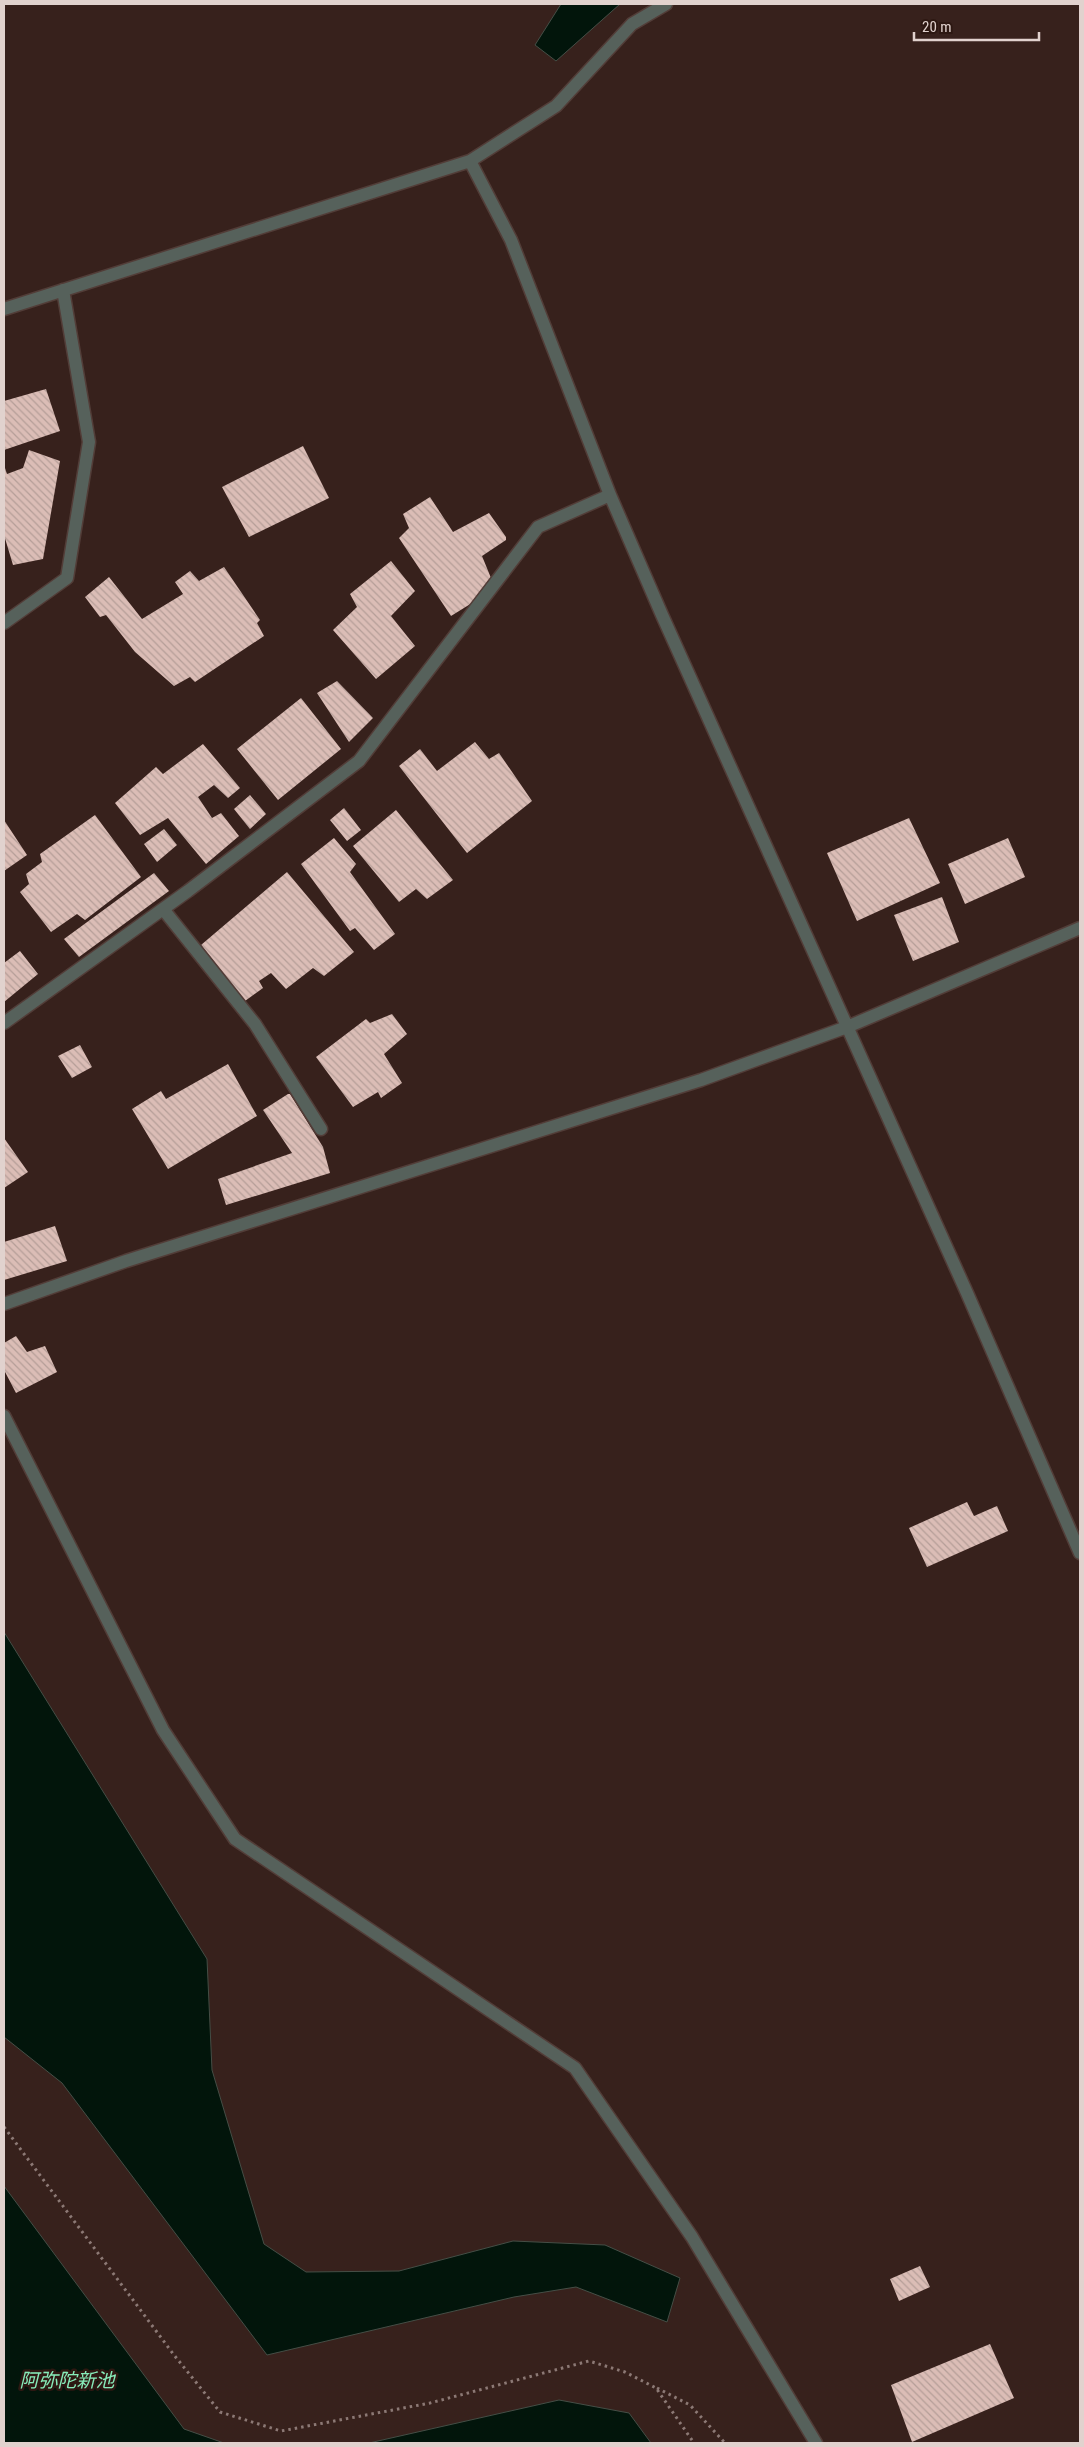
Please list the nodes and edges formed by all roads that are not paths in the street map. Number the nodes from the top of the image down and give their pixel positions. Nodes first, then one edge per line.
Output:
1 (666, 4) edge
2 (470, 161) junction
3 (63, 290) junction
4 (4, 309) edge
5 (610, 495) junction
6 (4, 623) edge
7 (163, 909) junction
8 (1080, 928) edge
9 (4, 1022) edge
10 (847, 1027) junction
11 (321, 1129) dead end
12 (4, 1304) edge
13 (4, 1416) edge
14 (1080, 1553) edge
15 (816, 2443) edge

1 - 2 street
2 - 3 street
2 - 5 street
3 - 4 street
3 - 6 street
5 - 7 street
5 - 10 street
7 - 9 street
7 - 11 street
8 - 10 street
10 - 12 street
10 - 14 street
13 - 15 street

